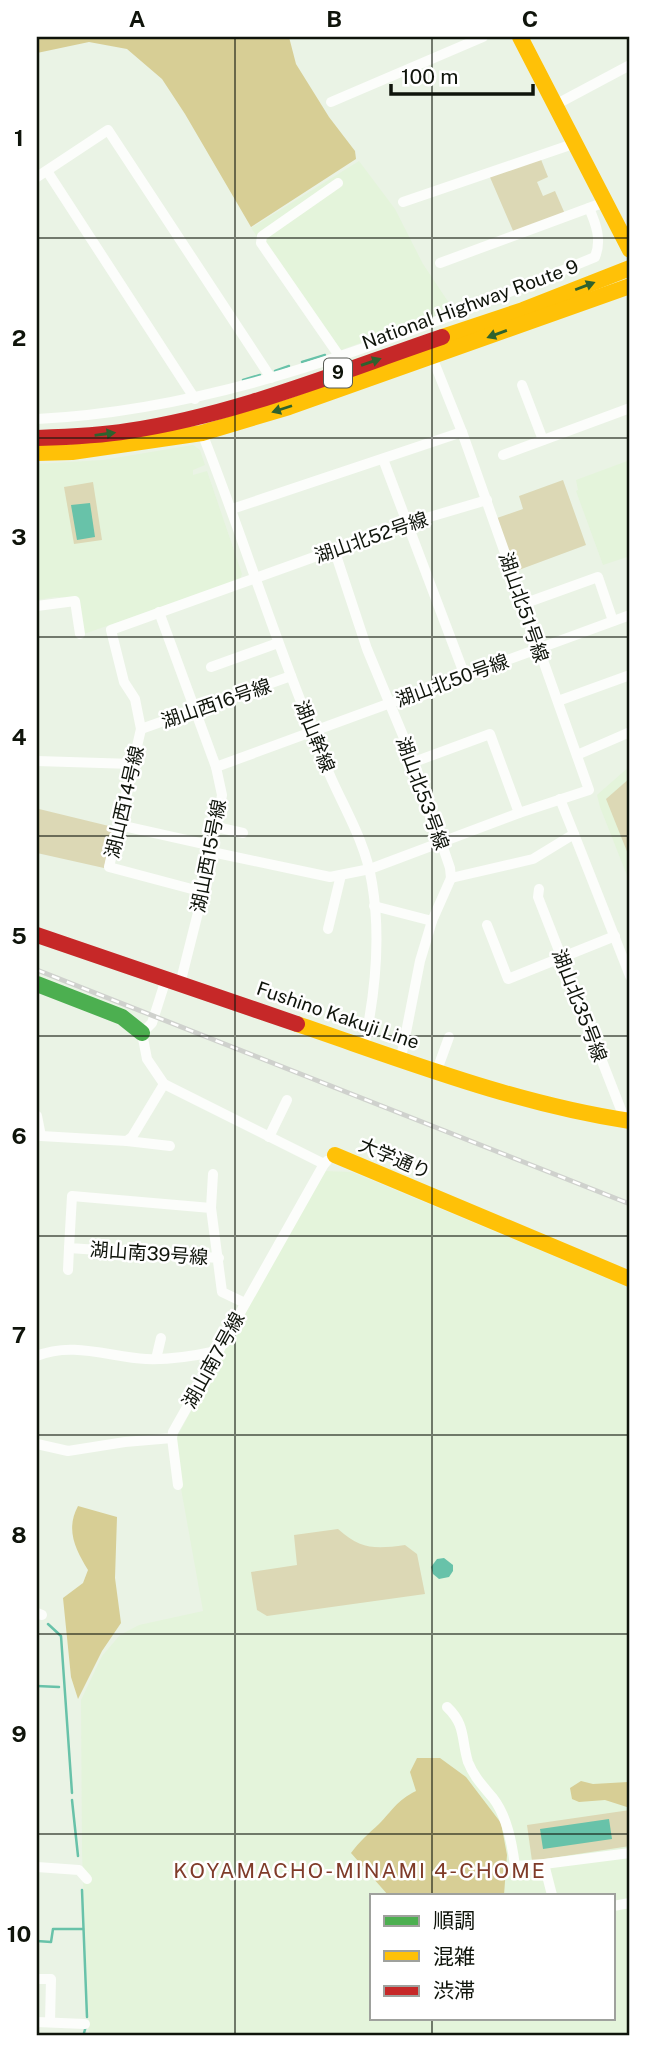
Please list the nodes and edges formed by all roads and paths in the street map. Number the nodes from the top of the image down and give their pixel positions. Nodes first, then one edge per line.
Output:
1 (483, 37) edge
2 (520, 37) edge
3 (630, 65) edge
4 (331, 102) dead end
5 (555, 104) junction
6 (576, 144) junction
7 (47, 171) junction
8 (37, 177) edge
9 (338, 183) dead end
10 (403, 202) dead end
11 (605, 202) junction
12 (589, 208) junction
13 (628, 242) edge
14 (440, 263) dead end
15 (630, 268) edge
16 (630, 286) edge
17 (432, 357) junction
18 (345, 370) junction
19 (271, 378) junction
20 (522, 385) dead end
21 (195, 398) junction
22 (630, 408) edge
23 (37, 419) edge
24 (462, 432) junction
25 (202, 433) junction
26 (37, 438) edge
27 (543, 440) junction
28 (37, 453) edge
29 (503, 455) dead end
30 (383, 459) junction
31 (486, 500) junction
32 (232, 509) junction
33 (406, 524) junction
34 (334, 549) junction
35 (256, 577) junction
36 (523, 604) junction
37 (37, 606) edge
38 (159, 612) junction
39 (630, 615) edge
40 (613, 621) junction
41 (80, 634) dead end
42 (278, 643) junction
43 (538, 649) junction
44 (211, 667) dead end
45 (630, 675) edge
46 (291, 676) junction
47 (465, 676) junction
48 (558, 701) junction
49 (390, 702) junction
50 (193, 711) junction
51 (141, 729) junction
52 (313, 731) junction
53 (630, 732) edge
54 (577, 755) junction
55 (37, 761) edge
56 (414, 762) junction
57 (133, 764) junction
58 (216, 767) junction
59 (560, 799) junction
60 (519, 813) junction
61 (119, 825) junction
62 (216, 827) junction
63 (243, 833) dead end
64 (574, 834) junction
65 (440, 842) junction
66 (212, 849) junction
67 (370, 869) junction
68 (341, 875) junction
69 (451, 878) junction
70 (539, 889) dead end
71 (203, 892) junction
72 (374, 906) junction
73 (432, 921) junction
74 (487, 925) dead end
75 (328, 929) dead end
76 (37, 935) edge
77 (615, 936) junction
78 (562, 958) junction
79 (630, 976) edge
80 (173, 981) junction
81 (37, 984) edge
82 (142, 1033) junction
83 (449, 1037) dead end
84 (364, 1046) junction
85 (401, 1059) junction
86 (437, 1070) junction
87 (164, 1084) junction
88 (287, 1100) dead end
89 (37, 1116) edge
90 (628, 1120) edge
91 (269, 1137) junction
92 (127, 1141) junction
93 (170, 1146) dead end
94 (329, 1159) junction
95 (213, 1174) dead end
96 (211, 1208) junction
97 (69, 1248) junction
98 (219, 1258) junction
99 (68, 1270) dead end
100 (630, 1279) edge
101 (245, 1303) junction
102 (161, 1338) dead end
103 (217, 1351) junction
104 (37, 1356) edge
105 (156, 1359) junction
106 (172, 1438) junction
107 (37, 1444) edge
108 (178, 1485) dead end
109 (447, 1707) dead end
110 (630, 1853) edge
111 (544, 1864) junction
112 (37, 1867) edge
113 (87, 1879) dead end
114 (552, 1894) edge
115 (37, 1979) edge
116 (37, 2022) edge
117 (50, 2022) junction
118 (85, 2024) dead end

1 - 4 street
2 - 5 main road
3 - 5 street
5 - 6 main road
6 - 10 street
6 - 11 main road
7 - 8 street
7 - 19 street
7 - 21 street
9 - 18 street
11 - 12 street
11 - 13 main road
12 - 14 street
12 - 18 street
18 -> 15 main road, National Highway Route 9 / 9
16 -> 17 main road, National Highway Route 9 / 9
17 - 18 main road, National Highway Route 9 / 9
17 - 24 street, 湖山北51号線
18 - 19 street
18 -> 25 main road, National Highway Route 9 / 9
26 -> 18 main road, National Highway Route 9 / 9
19 - 21 street
20 - 27 street
21 - 23 street
22 - 27 street
24 - 30 street
24 - 31 street, 湖山北51号線
25 - 28 main road, National Highway Route 9 / 9
25 - 32 street, 湖山幹線
27 - 29 street
30 - 32 street
30 - 33 street
31 - 33 street, 湖山北52号線
31 - 36 street, 湖山北51号線
32 - 35 street, 湖山幹線
33 - 34 street, 湖山北52号線
33 - 47 street
34 - 35 street, 湖山北52号線
34 - 49 street, 湖山北53号線
35 - 38 street, 湖山西14号線
35 - 42 street, 湖山幹線
36 - 40 street
36 - 43 street, 湖山北51号線
37 - 41 street
38 - 50 street, 湖山西15号線
38 - 51 street, 湖山西14号線
39 - 40 street, 湖山北50号線
40 - 43 street, 湖山北50号線
42 - 44 street
42 - 46 street, 湖山幹線
43 - 47 street, 湖山北50号線
43 - 48 street, 湖山北51号線
45 - 48 street
46 - 50 street, 湖山西16号線
46 - 52 street, 湖山幹線
47 - 49 street, 湖山北50号線
48 - 54 street, 湖山北51号線
49 - 52 street, 湖山北50号線
49 - 56 street, 湖山北53号線
50 - 51 street, 湖山西16号線
50 - 58 street, 湖山西15号線
51 - 57 street, 湖山西14号線
52 - 58 street, 湖山北50号線
52 - 67 street, 湖山幹線
53 - 54 street
54 - 59 street, 湖山北51号線
55 - 57 street
56 - 60 street
56 - 65 street, 湖山北53号線
57 - 61 street, 湖山西14号線
58 - 62 street, 湖山西15号線
59 - 60 street, 湖山北51号線
59 - 64 street
60 - 65 street, 湖山北51号線
61 - 66 street, 湖山北51号線
61 - 71 street, 湖山西14号線
62 - 63 street
62 - 66 street, 湖山西15号線
64 - 69 street
64 - 77 street
65 - 67 street, 湖山北51号線
65 - 69 street, 湖山北53号線
66 - 68 street, 湖山北51号線
66 - 71 street, 湖山西15号線
67 - 68 street, 湖山北51号線
67 - 72 street, 湖山幹線
68 - 75 street
69 - 73 street
70 - 78 street, 湖山北35号線
71 - 80 street, 湖山西15号線
72 - 73 street
72 - 84 street, 湖山幹線
73 - 85 street
74 - 78 street
76 - 80 main road, Fushino Kakuji Line
77 - 78 street
77 - 79 street
78 - 90 street, 湖山北35号線
80 - 82 street, 湖山西15号線
80 - 84 main road, Fushino Kakuji Line
81 - 82 main road
82 - 87 street
83 - 86 street
84 - 85 main road, Fushino Kakuji Line
85 - 86 main road, Fushino Kakuji Line
86 - 90 main road, Fushino Kakuji Line
87 - 91 street, 大学通り
87 - 92 street
88 - 91 street
89 - 92 street
91 - 94 street, 大学通り
92 - 93 street
94 - 100 main road, 大学通り
94 - 101 street, 湖山南7号線
95 - 96 street
96 - 97 street, 湖山南39号線
96 - 98 street, 湖山南39号線
97 - 98 street, 湖山南39号線
97 - 99 street
98 - 101 street, 湖山南39号線
101 - 103 street, 湖山南7号線
102 - 105 street
103 - 105 street
103 - 106 street, 湖山南7号線
104 - 105 street
106 - 107 street
106 - 108 street
109 - 111 street
110 - 111 street
111 - 114 street
112 - 113 street
115 - 117 street
116 - 117 street
117 - 118 street

